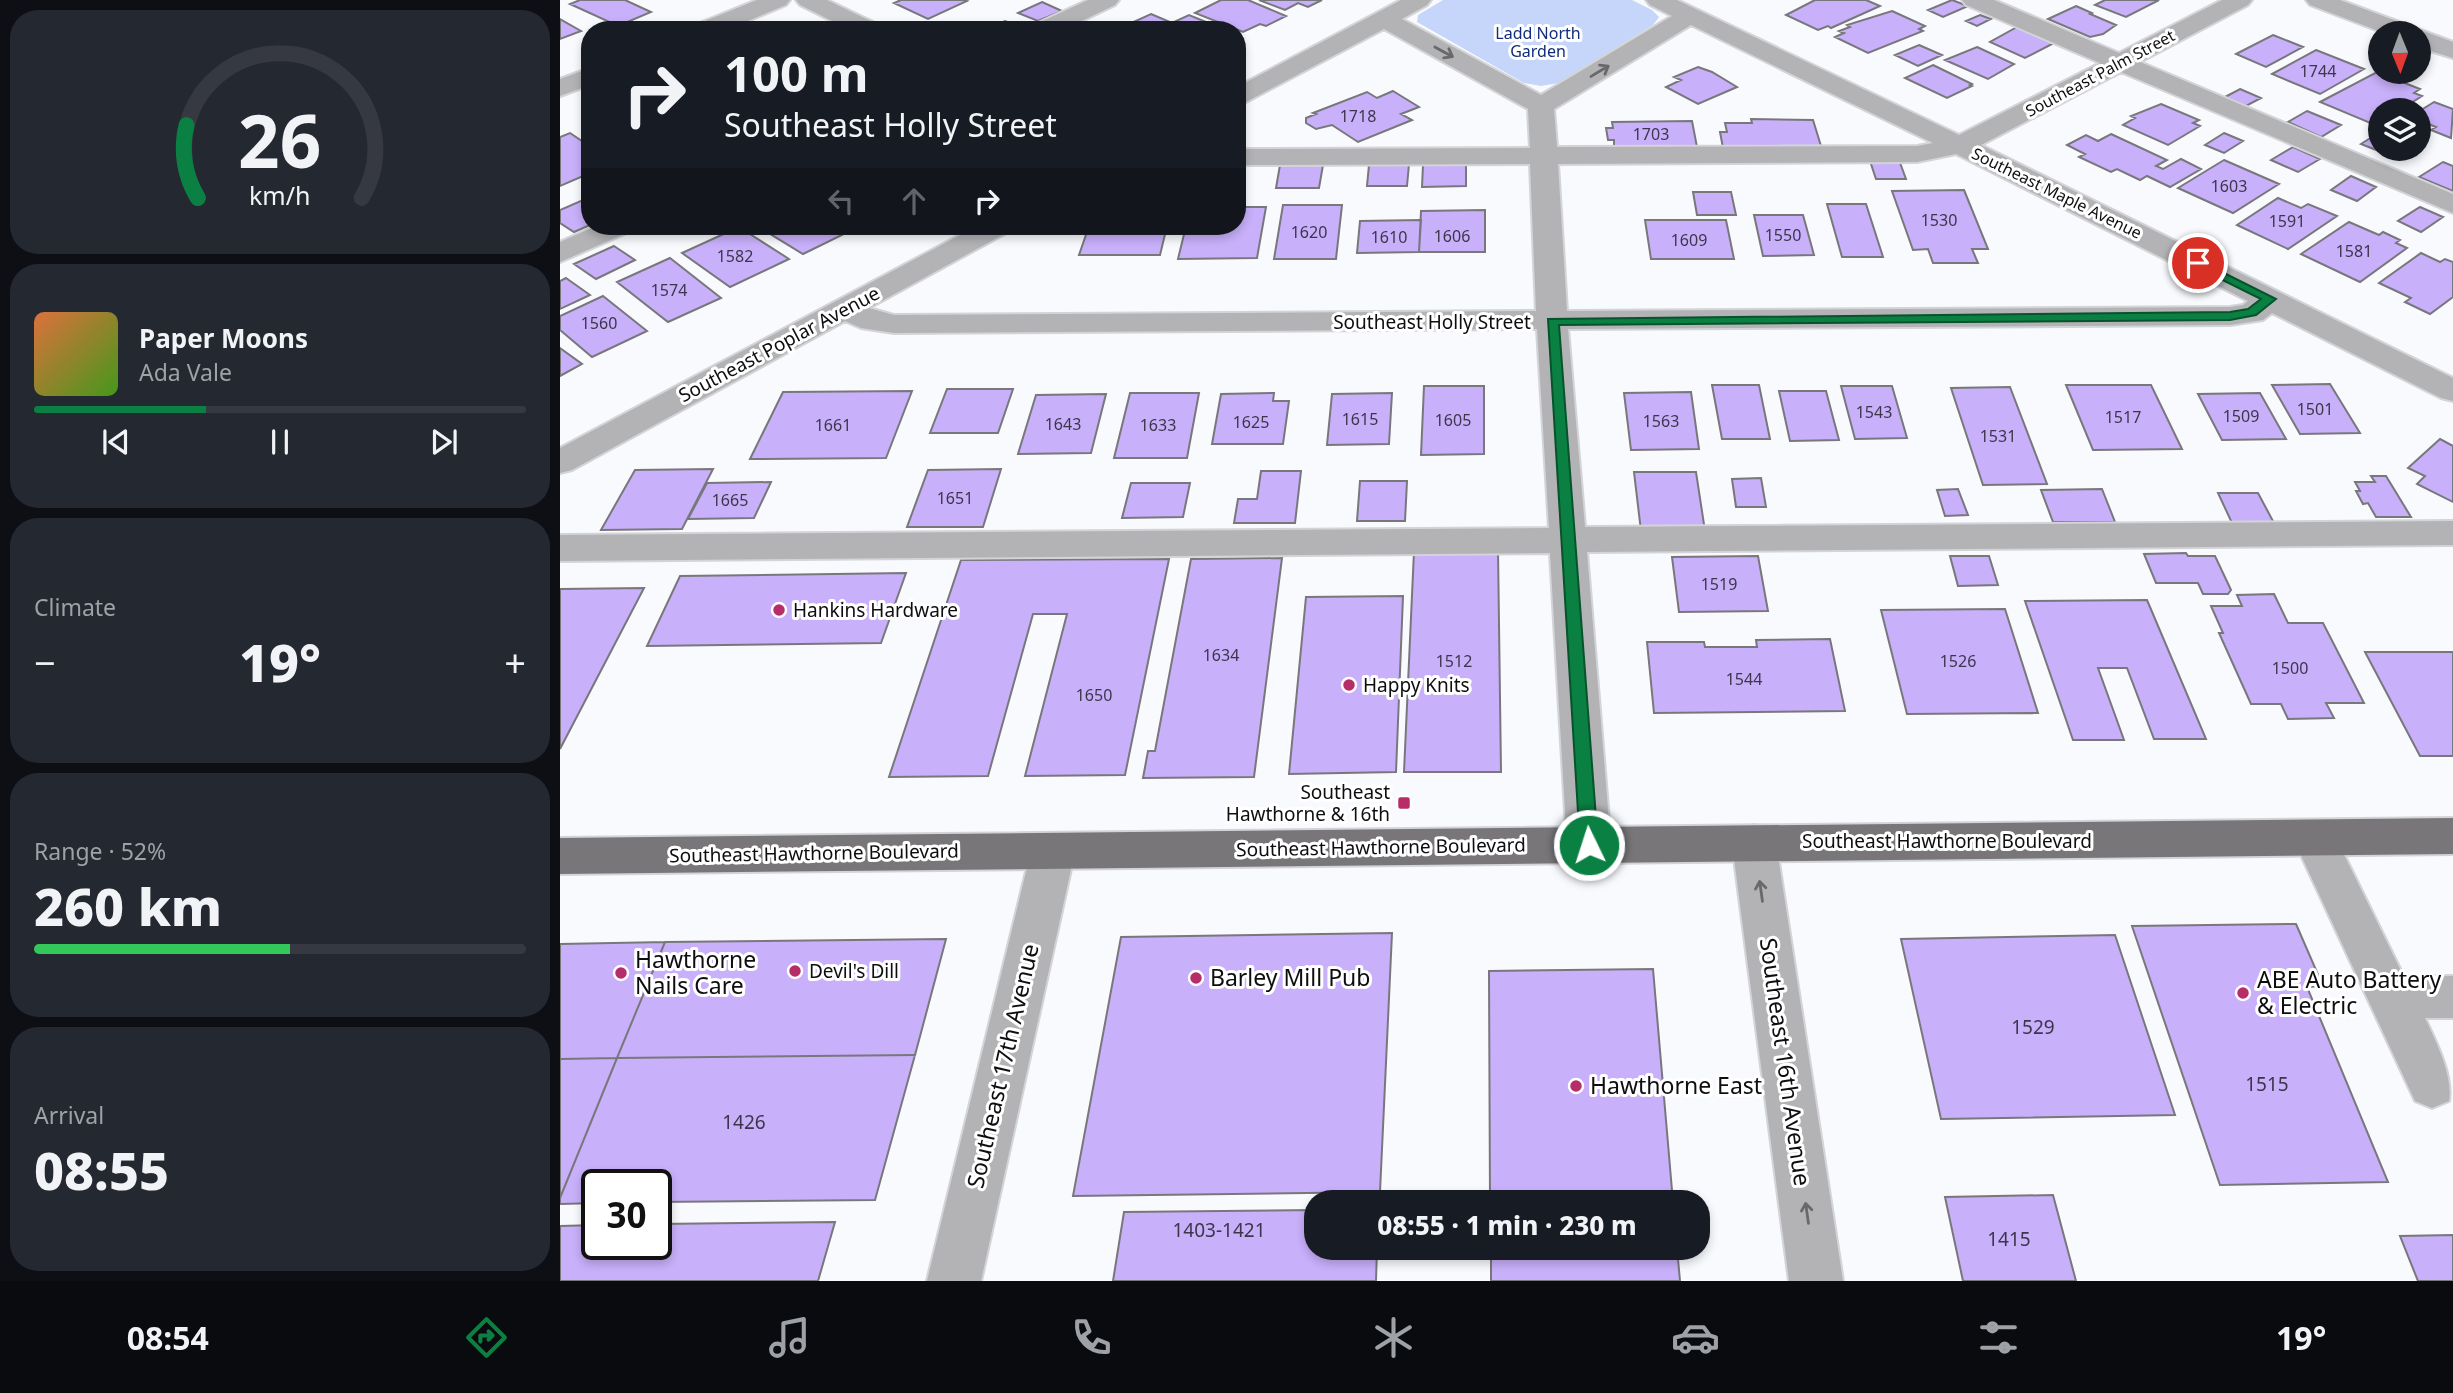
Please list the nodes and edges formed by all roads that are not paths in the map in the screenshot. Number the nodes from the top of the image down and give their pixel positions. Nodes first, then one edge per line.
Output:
1 (778, 0) edge
2 (808, 0) edge
3 (1107, 0) edge
4 (1419, 0) edge
5 (1658, 0) edge
6 (1974, 0) edge
7 (2240, 0) edge
8 (2318, 0) edge
9 (1691, 15) junction
10 (1384, 19) junction
11 (726, 21) edge
12 (851, 21) edge
13 (1062, 21) edge
14 (2374, 21) edge
15 (2431, 43) edge
16 (2453, 51) edge
17 (2119, 62) junction
18 (581, 80) edge
19 (560, 88) edge
20 (1246, 92) edge
21 (1541, 106) junction
22 (1959, 145) junction
23 (1544, 156) junction
24 (1246, 157) edge
25 (2453, 204) edge
26 (599, 235) edge
27 (981, 235) edge
28 (560, 253) edge
29 (2270, 299) junction
30 (844, 309) junction
31 (1552, 321) junction
32 (2453, 391) edge
33 (560, 461) edge
34 (2453, 533) edge
35 (1569, 541) junction
36 (560, 548) edge
37 (2315, 838) junction
38 (2450, 842) edge
39 (1754, 843) junction
40 (1589, 845) junction
41 (1053, 851) junction
42 (560, 856) edge
43 (2453, 997) edge
44 (2391, 998) junction
45 (2432, 1085) dead end
46 (954, 1281) edge
47 (1816, 1281) edge

1 - 11 street
2 - 12 street
3 - 13 street
4 - 10 street
5 - 9 street, Southeast Maple Avenue
6 - 17 street
7 - 17 street, Southeast Palm Street
8 - 14 street
21 -> 9 street
9 - 22 street, Southeast Maple Avenue
10 - 20 street
10 -> 21 street
15 - 16 street
17 - 22 street, Southeast Palm Street
17 - 25 street
18 - 19 street
21 - 23 street
22 - 23 street, Southeast Palm Street
22 - 29 street, Southeast Maple Avenue
23 - 24 street, Southeast Palm Street
23 - 31 street
26 - 28 street
27 - 30 street, Southeast Poplar Avenue
29 - 31 street, Southeast Holly Street
29 - 32 street, Southeast Maple Avenue
30 - 31 street, Southeast Holly Street
30 - 33 street, Southeast Poplar Avenue
31 - 35 street
34 - 35 street
35 - 36 street
35 - 40 street
37 - 38 main road, Southeast Hawthorne Boulevard
37 - 39 main road, Southeast Hawthorne Boulevard
37 - 44 street
39 - 40 main road, Southeast Hawthorne Boulevard
47 -> 39 street, Southeast 16th Avenue
40 - 41 main road, Southeast Hawthorne Boulevard
41 - 42 main road, Southeast Hawthorne Boulevard
41 - 46 street, Southeast 17th Avenue
43 - 44 street
44 - 45 street

